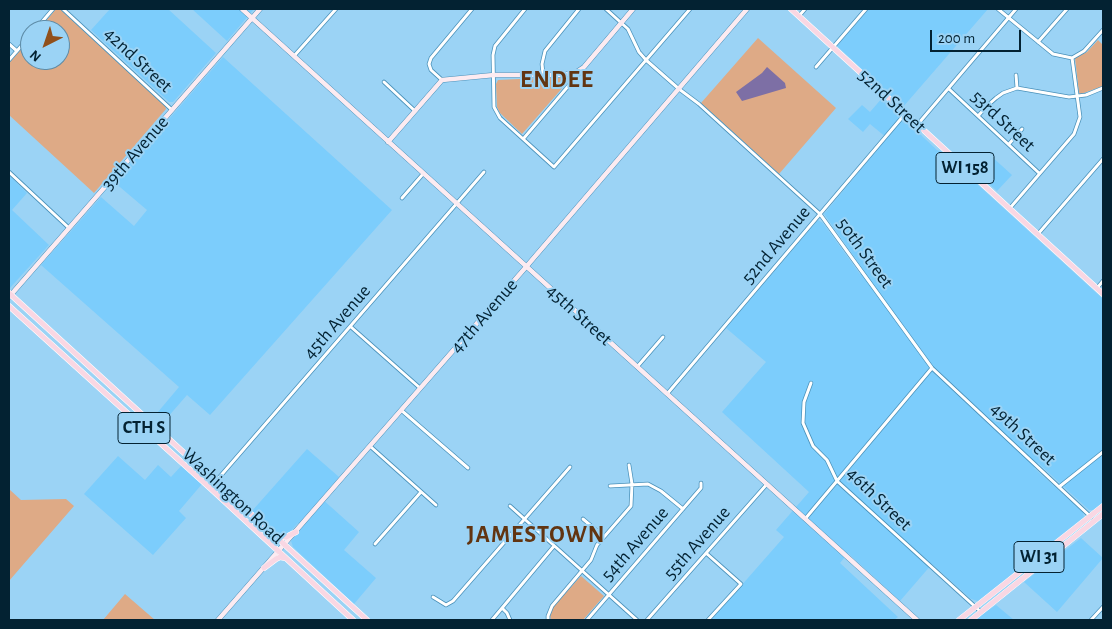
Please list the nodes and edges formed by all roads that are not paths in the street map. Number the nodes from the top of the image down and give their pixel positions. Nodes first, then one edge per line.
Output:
1 (53, 9) edge
2 (63, 9) edge
3 (242, 9) edge
4 (260, 9) edge
5 (336, 9) edge
6 (472, 9) edge
7 (525, 9) edge
8 (578, 9) edge
9 (606, 9) edge
10 (633, 9) edge
11 (690, 9) edge
12 (747, 9) edge
13 (791, 9) edge
14 (804, 9) edge
15 (866, 9) edge
16 (998, 9) edge
17 (1016, 9) edge
18 (1067, 9) edge
19 (799, 16) junction
20 (252, 18) junction
21 (1009, 18) junction
22 (44, 20) edge
23 (622, 23) junction
24 (1103, 30) edge
25 (1038, 42) junction
26 (9, 44) edge
27 (833, 47) junction
28 (20, 48) edge
29 (17, 51) junction
30 (294, 56) junction
31 (1072, 58) junction
32 (9, 60) edge
33 (646, 60) junction
34 (584, 67) junction
35 (816, 67) dead end
36 (543, 74) junction
37 (494, 75) junction
38 (1016, 75) dead end
39 (442, 80) junction
40 (384, 82) dead end
41 (1017, 88) junction
42 (1103, 88) edge
43 (679, 89) junction
44 (949, 89) junction
45 (1078, 97) junction
46 (172, 110) junction
47 (415, 111) junction
48 (905, 114) junction
49 (978, 116) junction
50 (917, 125) junction
51 (1022, 129) dead end
52 (524, 138) junction
53 (388, 142) junction
54 (1009, 144) junction
55 (1103, 159) edge
56 (9, 172) edge
57 (484, 172) dead end
58 (1039, 173) junction
59 (423, 174) junction
60 (402, 198) dead end
61 (456, 204) junction
62 (1010, 208) junction
63 (820, 214) junction
64 (69, 229) junction
65 (1038, 234) junction
66 (526, 267) junction
67 (1103, 281) edge
68 (1097, 288) junction
69 (1103, 294) edge
70 (9, 295) edge
71 (9, 306) edge
72 (351, 327) junction
73 (663, 337) dead end
74 (637, 367) junction
75 (932, 368) junction
76 (811, 382) dead end
77 (420, 388) junction
78 (667, 394) junction
79 (401, 410) junction
80 (371, 447) junction
81 (1103, 452) edge
82 (629, 465) dead end
83 (570, 467) dead end
84 (468, 468) dead end
85 (216, 481) junction
86 (837, 481) junction
87 (701, 483) dead end
88 (632, 484) junction
89 (767, 484) junction
90 (610, 486) dead end
91 (1059, 487) junction
92 (210, 488) junction
93 (420, 492) junction
94 (436, 506) dead end
95 (510, 506) dead end
96 (1103, 506) edge
97 (683, 509) junction
98 (1103, 514) edge
99 (1093, 518) junction
100 (524, 519) junction
101 (583, 519) dead end
102 (805, 519) junction
103 (296, 532) junction
104 (276, 536) junction
105 (604, 537) junction
106 (285, 544) junction
107 (375, 544) dead end
108 (554, 546) junction
109 (279, 551) junction
110 (706, 553) junction
111 (288, 560) junction
112 (264, 568) junction
113 (582, 571) junction
114 (609, 595) junction
115 (433, 597) dead end
116 (975, 607) junction
117 (1103, 607) edge
118 (502, 608) junction
119 (981, 612) junction
120 (218, 620) edge
121 (353, 620) edge
122 (367, 620) edge
123 (492, 620) edge
124 (510, 620) edge
125 (548, 620) edge
126 (587, 620) edge
127 (637, 620) edge
128 (648, 620) edge
129 (708, 620) edge
130 (917, 620) edge
131 (959, 620) edge
132 (971, 620) edge
133 (1091, 620) edge

1 - 22 street
2 - 46 street, 42nd Street
3 - 20 street, 45th Street
4 - 20 street, 39th Avenue
5 - 30 street
6 - 39 street
7 - 37 street
8 - 36 street
9 - 23 street
10 - 23 street
11 - 33 street
12 - 43 street, 47th Avenue
13 - 19 main road, 52nd Street / WI 158
14 - 19 street
15 - 27 street
16 - 21 street
17 - 21 street
18 - 25 street
19 - 27 main road, 52nd Street / WI 158
20 - 30 street, 45th Street
20 - 46 street, 39th Avenue
21 - 25 street
21 - 44 street
23 - 33 street
23 - 34 street
24 - 31 street
25 - 31 street
26 - 29 street
27 - 35 street
27 - 48 main road, 52nd Street / WI 158
28 - 29 street
29 - 32 street
30 - 53 street, 45th Street
31 - 45 street
33 - 43 street
33 - 52 street
34 - 36 street
34 - 52 street
36 - 37 street
37 - 39 street
37 - 52 street
38 - 41 street
39 - 47 street
40 - 47 street
41 - 45 street
41 - 49 street
42 - 45 street
43 - 63 street, 50th Street
43 - 66 street, 47th Avenue
44 - 49 street, 53rd Street
44 - 50 street
45 - 58 street
46 - 64 street, 39th Avenue
47 - 53 street
48 - 50 main road, 52nd Street / WI 158
48 - 63 street, 52nd Avenue
49 - 54 street, 53rd Street
50 - 62 main road, 52nd Street / WI 158
51 - 54 street
53 - 59 street, 45th Street
54 - 58 street, 53rd Street
55 - 65 street
56 - 64 street
57 - 61 street, 45th Avenue
58 - 62 street
59 - 60 street
59 - 61 street, 45th Street
61 - 66 street, 45th Street
61 - 72 street, 45th Avenue
62 - 65 main road, 52nd Street / WI 158
63 - 75 street, 50th Street
63 - 78 street, 52nd Avenue
64 - 70 street, 39th Avenue
65 - 68 main road, 52nd Street / WI 158
66 - 74 street, 45th Street
66 - 77 street, 47th Avenue
67 - 68 street
68 - 69 main road, 52nd Street / WI 158
70 - 85 main road, Washington Road / CTH S
71 - 92 main road, Washington Road / CTH S
72 - 77 street
72 - 85 street, 45th Avenue
73 - 74 street
74 - 78 street, 45th Street
75 - 86 street
75 - 91 street, 49th Street
76 - 86 street, 46th Street
77 - 79 street, 47th Avenue
78 - 89 street, 45th Street
79 - 80 street, 47th Avenue
79 - 84 street
80 - 93 street
80 - 103 street, 47th Avenue
81 - 91 street
82 - 88 street
83 - 100 street
85 - 92 street, 45th Avenue
85 - 104 main road, Washington Road / CTH S
86 - 102 street
86 - 116 street, 46th Street
87 - 97 street, 54th Avenue
88 - 90 street
88 - 97 street
88 - 105 street
89 - 102 street, 45th Street
89 - 110 street, 55th Avenue
91 - 99 street, 49th Street
92 - 109 main road, Washington Road / CTH S
93 - 94 street
93 - 107 street
95 - 100 street
96 - 99 main road, WI 31
97 - 114 street, 54th Avenue
98 - 99 main road, WI 31
99 - 116 main road, WI 31
99 - 119 main road, WI 31
100 - 108 street
100 - 115 street
101 - 105 street
102 - 130 street, 45th Street
103 - 104 main road
103 - 106 street, 47th Avenue
104 - 106 main road, Washington Road / CTH S
105 - 113 street
106 - 109 street, 47th Avenue
106 - 122 main road, Washington Road / CTH S
108 - 113 street
108 - 118 street
109 - 111 main road, Washington Road / CTH S
109 - 112 street, 47th Avenue
110 - 128 street, 55th Avenue
110 - 129 street
111 - 112 main road
111 - 121 main road, Washington Road / CTH S
112 - 120 street, 47th Avenue
113 - 114 street
113 - 125 street
114 - 126 street, 54th Avenue
114 - 127 street
116 - 119 street, 46th Street
116 - 131 main road, WI 31
117 - 133 street
118 - 123 street
118 - 124 street
119 - 132 main road, WI 31

